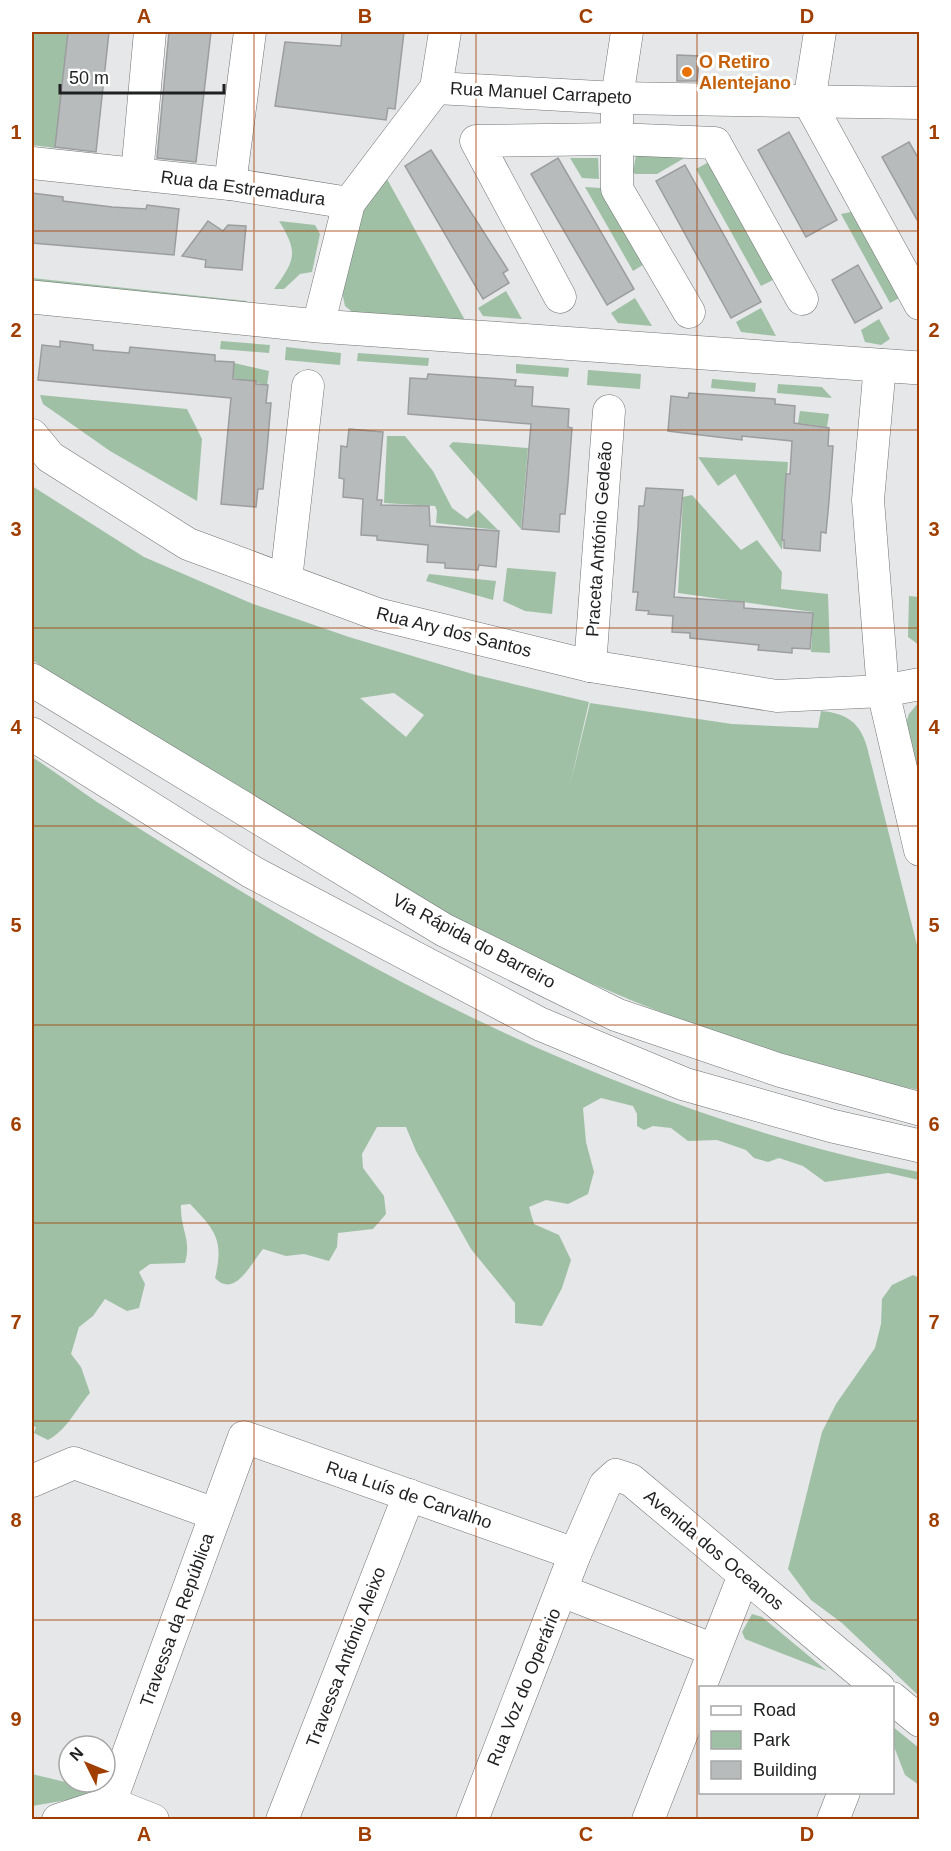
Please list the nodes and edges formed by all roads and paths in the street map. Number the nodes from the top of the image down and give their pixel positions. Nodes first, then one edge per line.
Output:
1 (150, 32) edge
2 (250, 32) edge
3 (445, 32) edge
4 (627, 32) edge
5 (820, 32) edge
6 (436, 88) junction
7 (616, 98) junction
8 (809, 102) junction
9 (920, 103) edge
10 (615, 139) junction
11 (32, 163) edge
12 (137, 174) junction
13 (230, 184) junction
14 (349, 203) junction
15 (32, 297) edge
16 (560, 297) dead end
17 (802, 299) dead end
18 (920, 304) edge
19 (689, 312) dead end
20 (318, 326) junction
21 (880, 365) junction
22 (920, 368) edge
23 (308, 386) dead end
24 (609, 411) dead end
25 (32, 435) edge
26 (286, 580) junction
27 (590, 666) junction
28 (32, 680) edge
29 (920, 684) edge
30 (883, 691) junction
31 (32, 734) edge
32 (920, 850) edge
33 (920, 1108) edge
34 (920, 1146) edge
35 (244, 1437) joint
36 (32, 1482) edge
37 (409, 1495) junction
38 (215, 1514) junction
39 (575, 1554) junction
40 (744, 1575) junction
41 (562, 1591) junction
42 (714, 1650) junction
43 (700, 1686) edge
44 (877, 1686) edge
45 (699, 1689) edge
46 (894, 1700) edge
47 (920, 1721) edge
48 (843, 1794) edge
49 (110, 1803) junction
50 (58, 1820) edge
51 (153, 1820) edge
52 (282, 1820) edge
53 (472, 1820) edge
54 (648, 1820) edge
55 (833, 1820) edge

1 - 12 street, Rua da Estremadura
2 - 13 street
3 - 6 street
4 - 7 street
5 - 8 street
6 - 7 street, Rua Manuel Carrapeto
6 - 14 street, Rua Manuel Carrapeto
7 - 8 street, Rua Manuel Carrapeto
7 - 10 street
8 - 9 street, Rua Manuel Carrapeto
8 - 18 street
10 - 16 street
10 - 17 street
10 - 19 street
11 - 12 street, Rua da Estremadura
12 - 13 street, Rua da Estremadura
13 - 14 street, Rua da Estremadura
14 - 20 street, Rua Manuel Carrapeto
15 - 20 main road
20 - 21 main road
21 - 22 main road
21 - 30 street
23 - 26 street
24 - 27 street, Praceta António Gedeão
25 - 26 street, Rua Ary dos Santos
26 - 27 street, Rua Ary dos Santos
27 - 30 street, Rua Ary dos Santos
28 - 33 main road, Via Rápida do Barreiro
29 - 30 street, Rua Ary dos Santos
30 - 32 street
31 - 34 main road
35 - 37 street, Rua Luís de Carvalho
35 - 38 street, Travessa da República
36 - 38 street
37 - 39 street, Rua Luís de Carvalho
37 - 52 street, Travessa António Aleixo
38 - 49 street, Travessa da República
39 - 40 street, Avenida dos Oceanos
39 - 41 street, Rua Voz do Operário
40 - 42 street
40 - 44 street, Avenida dos Oceanos
41 - 42 street
41 - 53 street, Rua Voz do Operário
42 - 43 street
45 - 54 street
46 - 47 street
48 - 55 street
49 - 50 street
49 - 51 street

